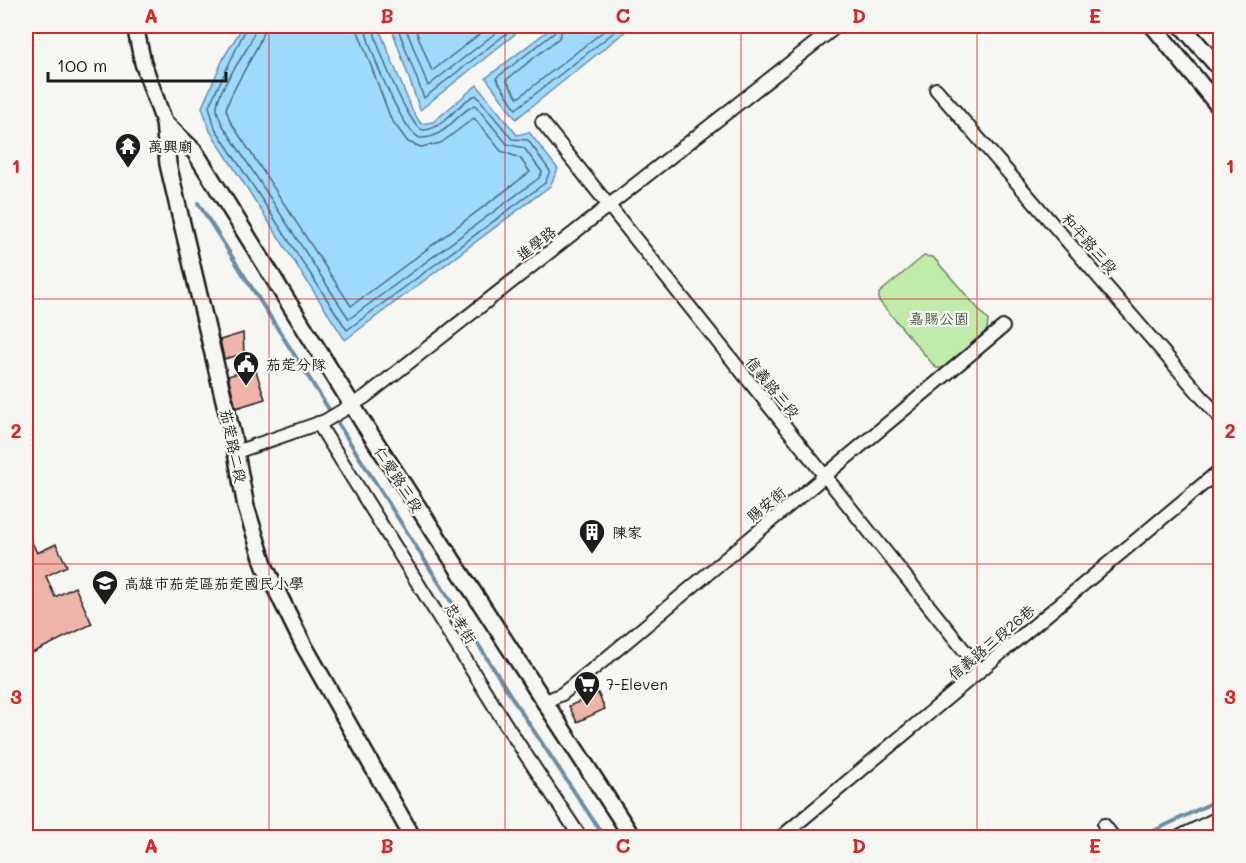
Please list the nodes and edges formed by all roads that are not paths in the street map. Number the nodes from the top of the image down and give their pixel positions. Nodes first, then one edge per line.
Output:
1 (135, 26) edge
2 (837, 26) edge
3 (1152, 26) edge
4 (1182, 26) edge
5 (1221, 69) edge
6 (936, 89) dead end
7 (1221, 108) edge
8 (164, 122) junction
9 (542, 122) dead end
10 (609, 205) junction
11 (1003, 327) dead end
12 (348, 409) junction
13 (1221, 418) edge
14 (322, 422) junction
15 (236, 452) junction
16 (1221, 470) edge
17 (824, 475) junction
18 (980, 670) junction
19 (546, 701) junction
20 (1221, 817) edge
21 (1104, 825) dead end
22 (412, 837) edge
23 (581, 837) edge
24 (633, 837) edge
25 (780, 837) edge
26 (1114, 837) edge
27 (1177, 837) edge

1 - 8 street, 茄萣路二段
2 - 10 street, 進學路
3 - 7 street
4 - 5 street
6 - 13 street, 和平路三段
8 - 12 street, 仁愛路三段
8 - 15 street, 茄萣路二段
9 - 10 street, 信義路三段
10 - 12 street, 進學路
10 - 17 street, 信義路三段
11 - 17 street, 賜安街
12 - 14 street, 進學路
12 - 19 street, 仁愛路三段
14 - 15 street, 進學路
14 - 23 street, 忠孝街
15 - 22 street, 茄萣路二段
16 - 18 street, 信義路三段26巷
17 - 18 street, 信義路三段
17 - 19 street, 賜安街
18 - 25 street, 信義路三段26巷
19 - 24 street, 仁愛路三段
20 - 27 street
21 - 26 street

